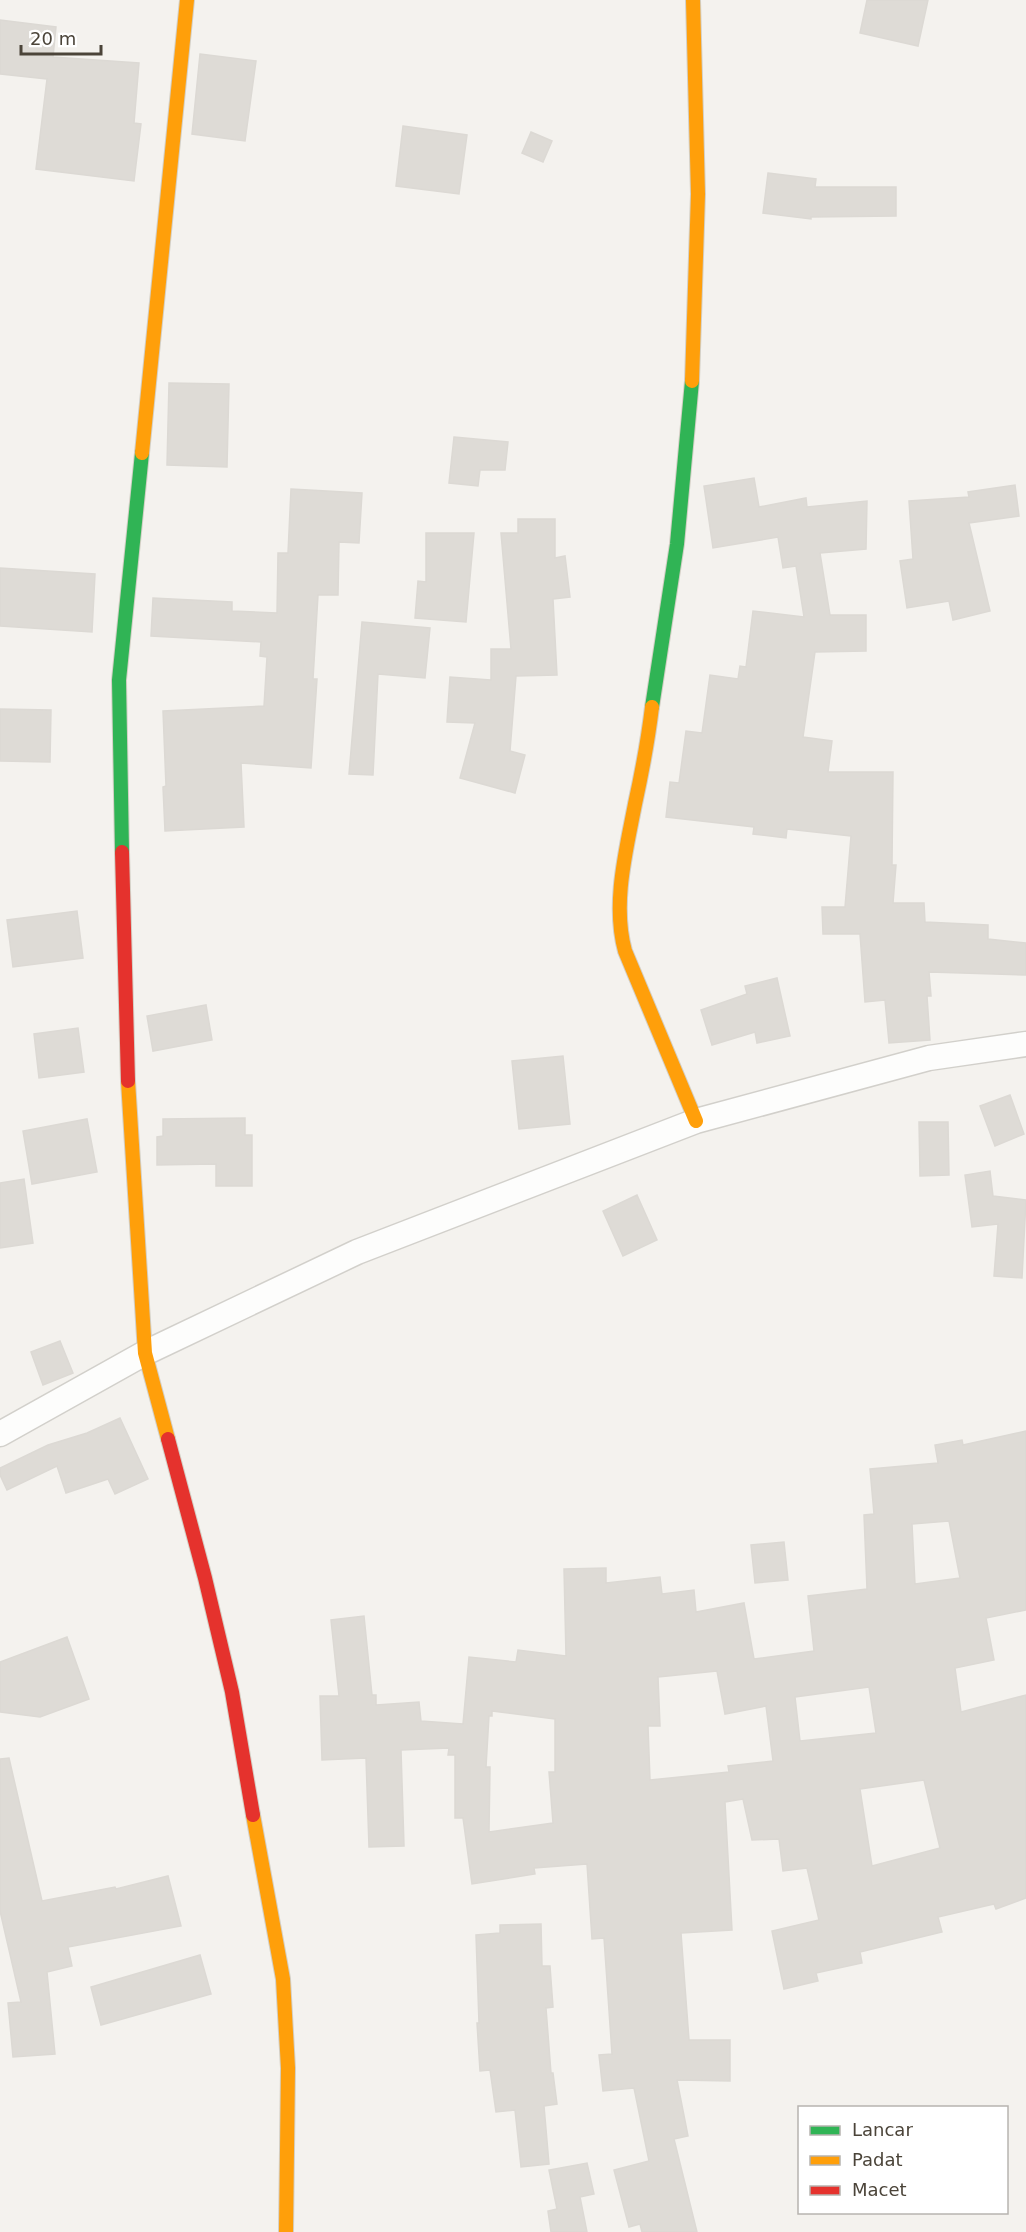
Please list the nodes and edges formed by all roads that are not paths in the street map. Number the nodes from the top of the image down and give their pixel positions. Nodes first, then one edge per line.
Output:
1 (187, 0) edge
2 (693, 0) edge
3 (1026, 1044) edge
4 (696, 1121) junction
5 (145, 1353) junction
6 (0, 1434) edge
7 (286, 2232) edge

1 - 5 street
2 - 4 street
3 - 4 street
4 - 5 street
5 - 6 street
5 - 7 street

